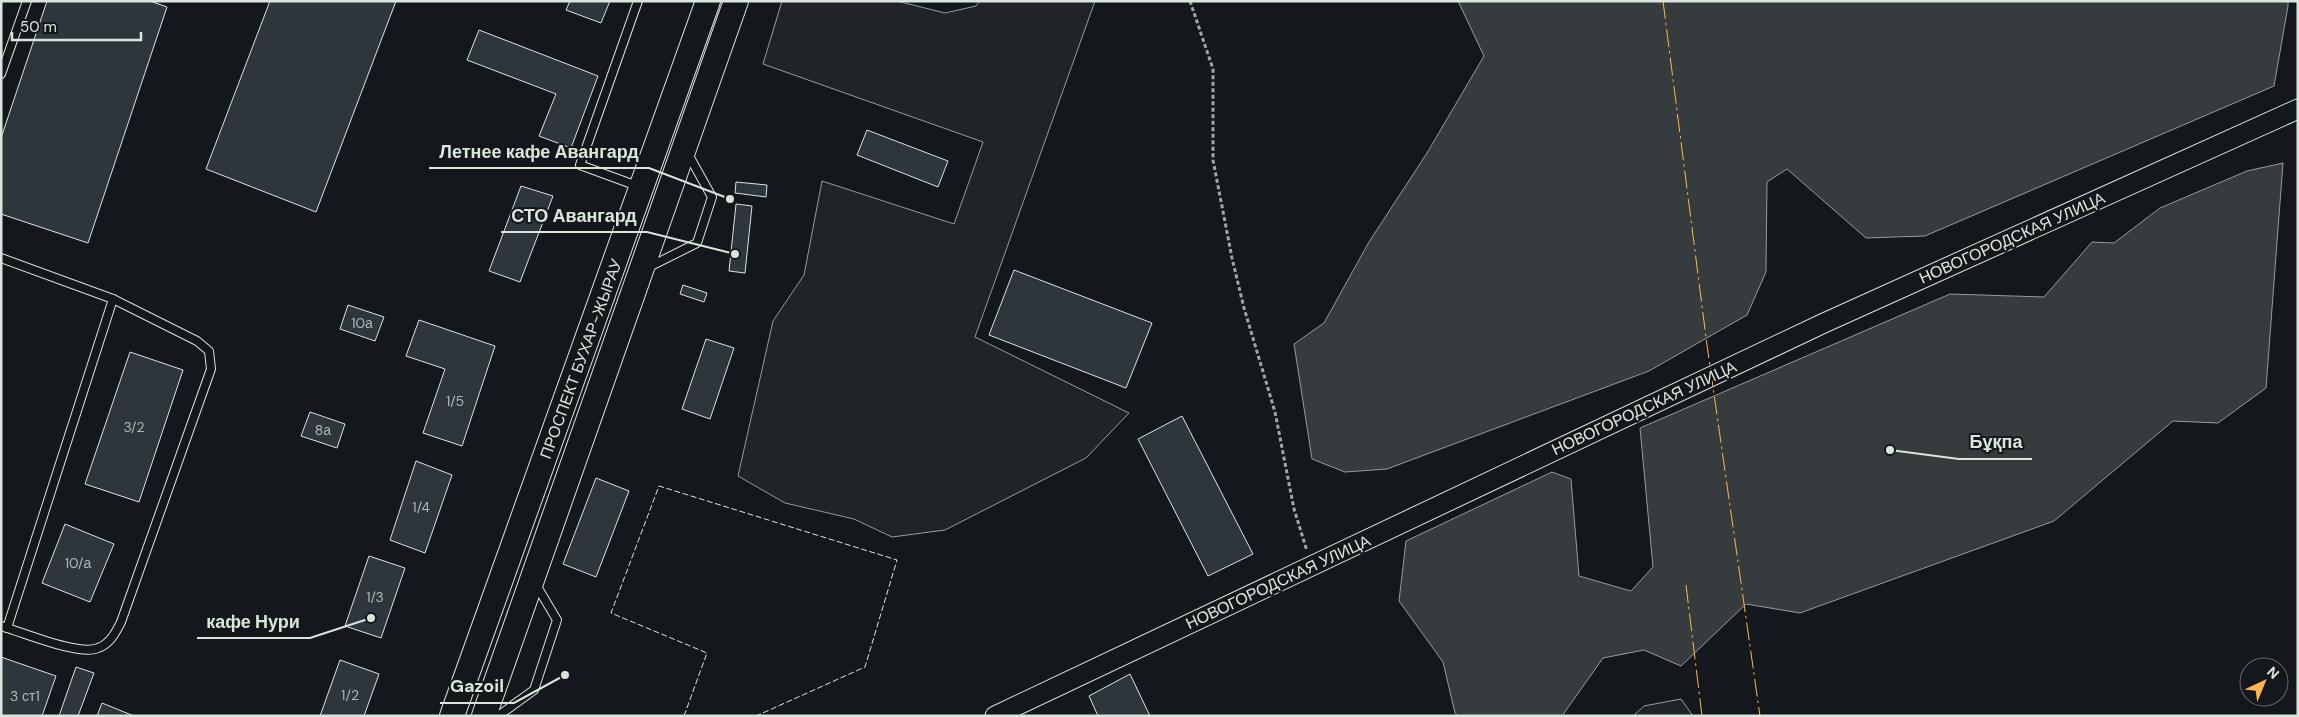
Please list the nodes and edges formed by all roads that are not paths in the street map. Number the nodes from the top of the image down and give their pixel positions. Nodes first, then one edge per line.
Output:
1 (26, 1) edge
2 (638, 1) edge
3 (708, 1) edge
4 (736, 1) edge
5 (1, 74) edge
6 (2298, 109) edge
7 (685, 148) junction
8 (642, 188) junction
9 (667, 197) junction
10 (1, 258) edge
11 (641, 272) junction
12 (113, 299) junction
13 (532, 579) junction
14 (4, 627) edge
15 (452, 716) edge
16 (484, 716) edge
17 (498, 716) edge
18 (995, 716) edge

1 - 5 lane
2 - 8 lane
3 - 8 main road, ПРОСПЕКТ БУХАР-ЖЫРАУ
4 - 7 main road, ПРОСПЕКТ БУХАР-ЖЫРАУ
6 - 18 street, НОВОГОРОДСКАЯ УЛИЦА
7 - 9 main road, ПРОСПЕКТ БУХАР-ЖЫРАУ
7 - 11 lane
8 - 9 main road
8 - 15 main road, ПРОСПЕКТ БУХАР-ЖЫРАУ
9 - 11 main road, ПРОСПЕКТ БУХАР-ЖЫРАУ
10 - 12 lane
11 - 13 main road, ПРОСПЕКТ БУХАР-ЖЫРАУ
12 - 14 lane
12 - 14 lane
13 - 16 main road, ПРОСПЕКТ БУХАР-ЖЫРАУ
13 - 17 lane

